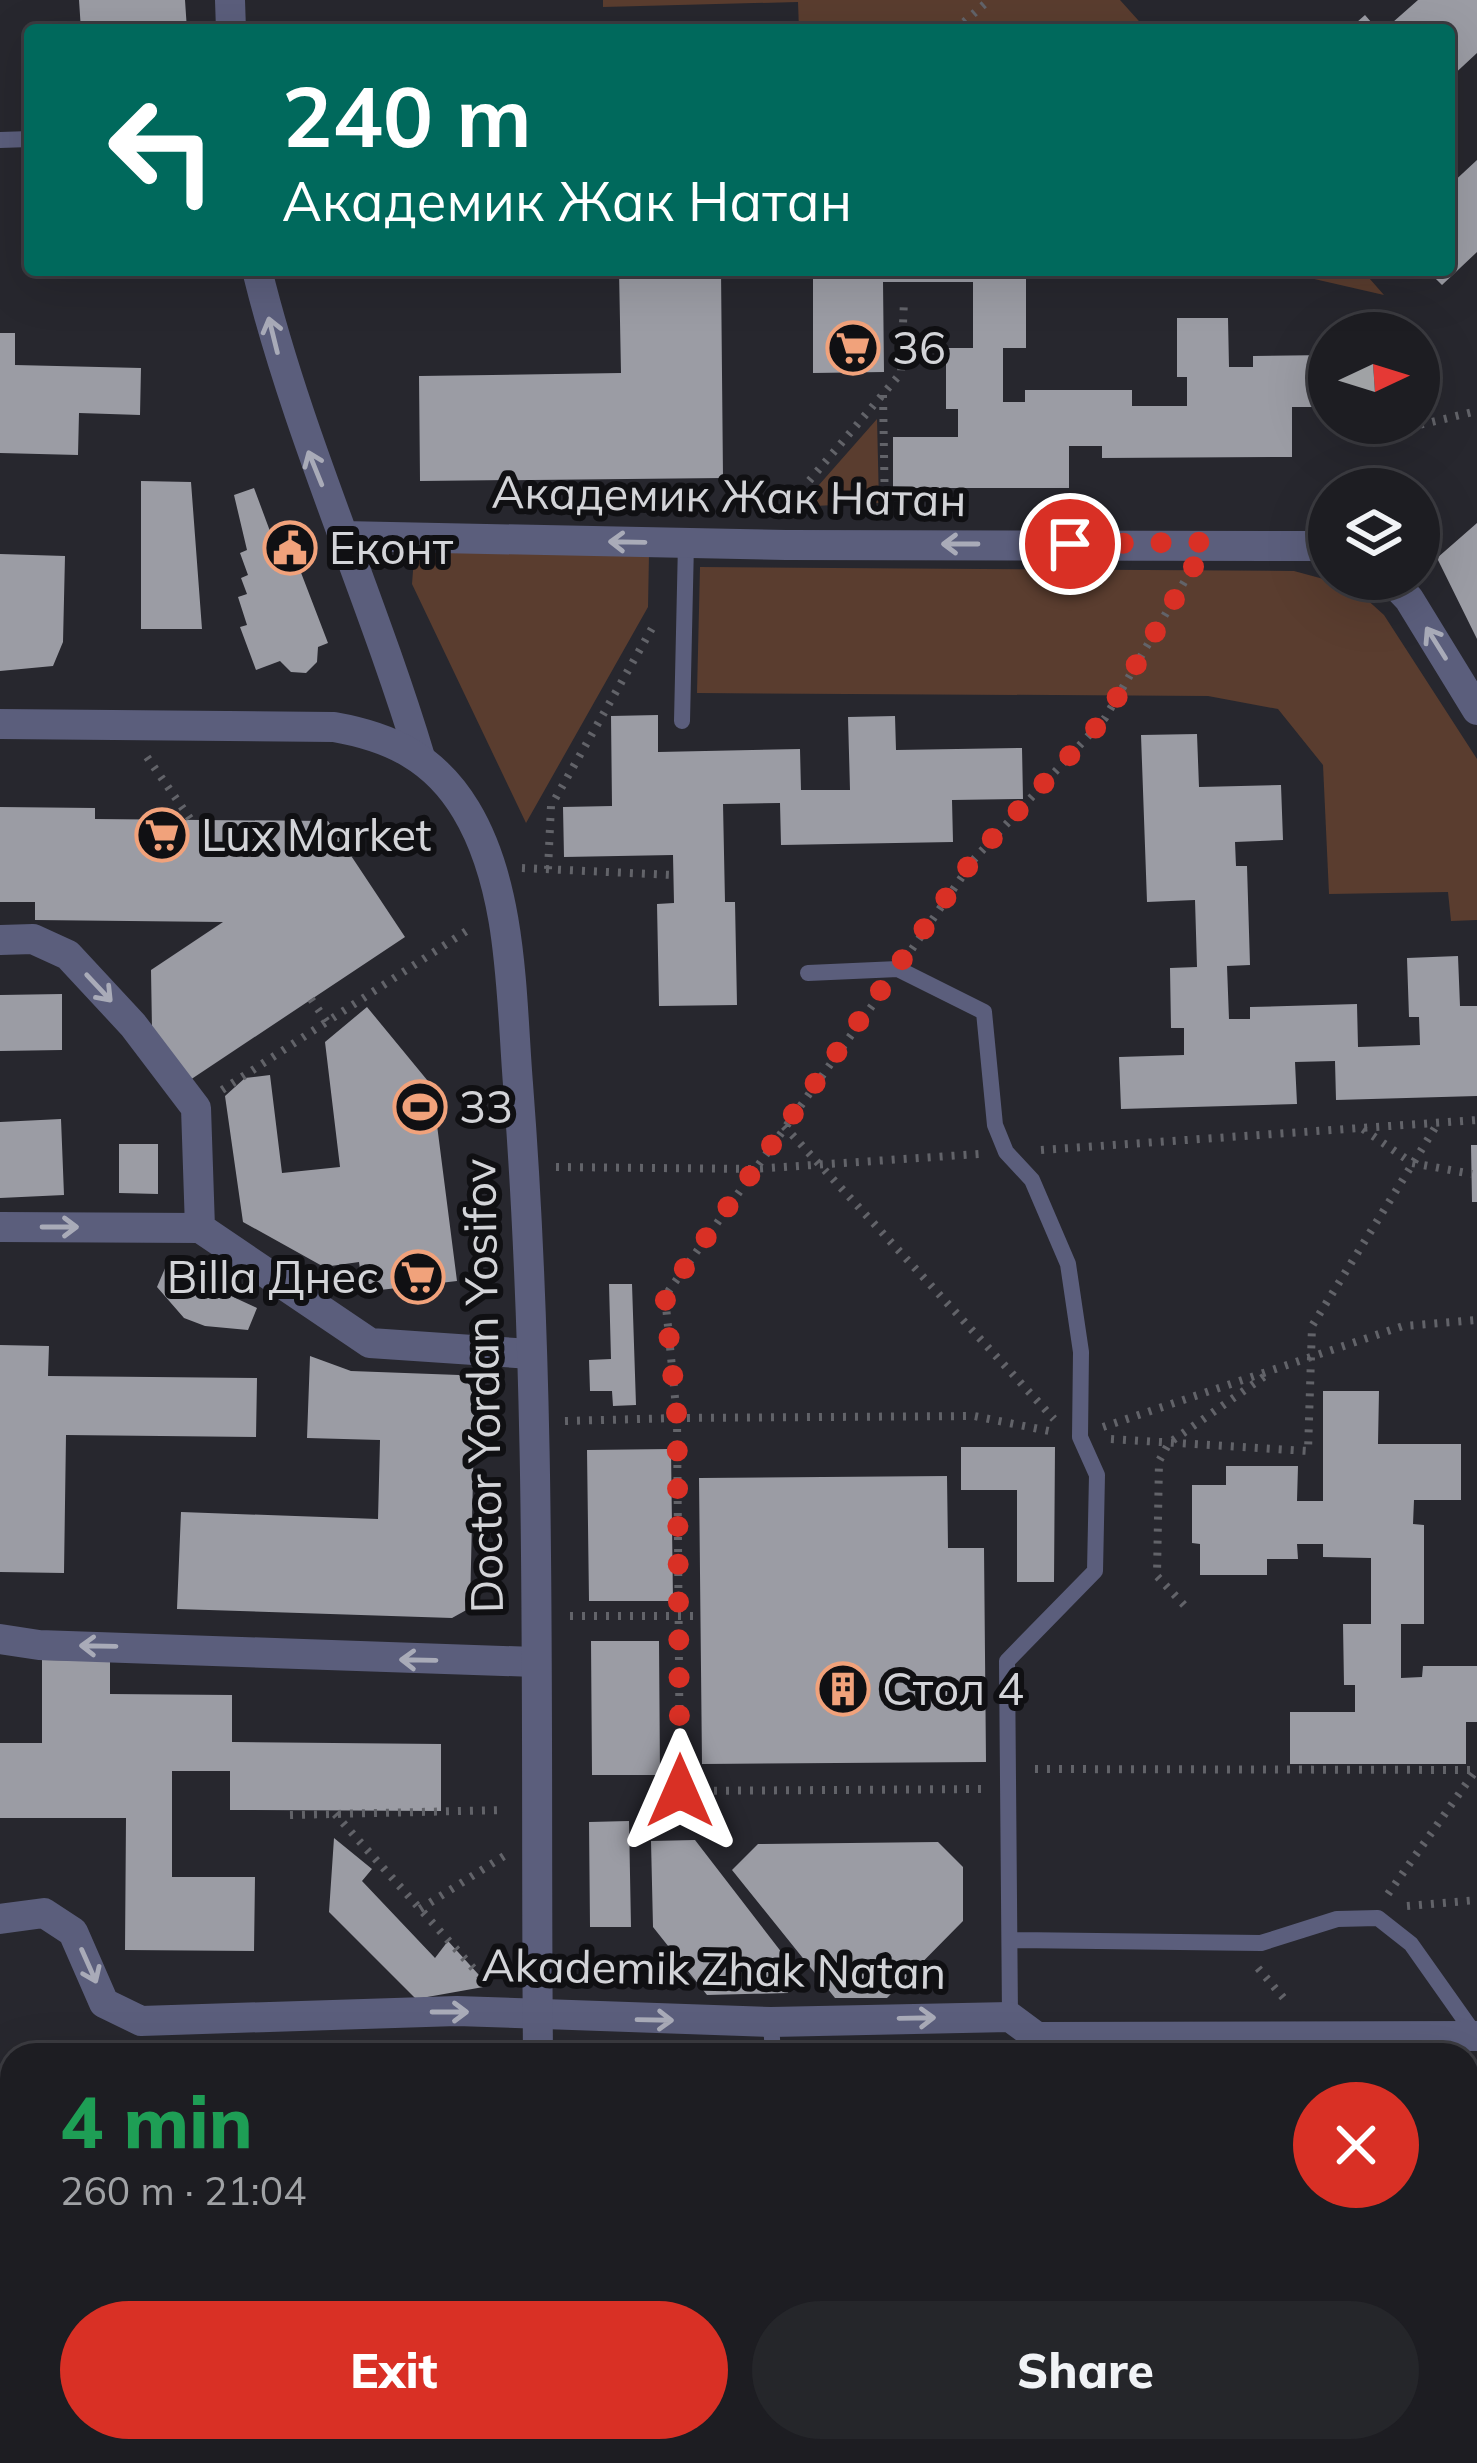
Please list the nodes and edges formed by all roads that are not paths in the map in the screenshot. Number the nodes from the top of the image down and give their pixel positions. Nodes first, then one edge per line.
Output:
1 (259, 276) edge
2 (343, 536) junction
3 (686, 543) junction
4 (1308, 545) edge
5 (1410, 600) edge
6 (1477, 710) edge
7 (682, 722) dead end
8 (0, 724) edge
9 (420, 757) junction
10 (0, 940) edge
11 (808, 973) dead end
12 (0, 1227) edge
13 (200, 1228) junction
14 (532, 1354) junction
15 (0, 1639) edge
16 (535, 1661) junction
17 (0, 1918) edge
18 (1010, 1940) junction
19 (528, 2017) junction
20 (1010, 2017) junction
21 (771, 2022) junction
22 (1477, 2036) edge
23 (535, 2043) edge
24 (772, 2043) edge
25 (1219, 2043) edge
26 (1390, 2043) edge

2 -> 1 street, Doctor Yordan Yosifov
3 -> 2 street, Академик Жак Натан
2 - 9 street, Doctor Yordan Yosifov
4 -> 3 street, Академик Жак Натан
3 - 7 lane
6 -> 5 street
8 - 9 street
9 - 14 street, Doctor Yordan Yosifov
10 -> 13 street
11 - 18 lane
12 -> 13 street
13 - 14 street
14 - 16 street, Doctor Yordan Yosifov
16 -> 15 street
16 - 19 street, Doctor Yordan Yosifov
17 -> 19 street, Akademik Zhak Natan
18 - 20 lane
18 - 22 lane
19 -> 21 street, Akademik Zhak Natan
19 - 23 street, Doctor Yordan Yosifov
21 -> 20 street, Akademik Zhak Natan
20 - 25 street, Akademik Zhak Natan
21 - 24 lane
22 - 26 street, Akademik Zhak Natan

